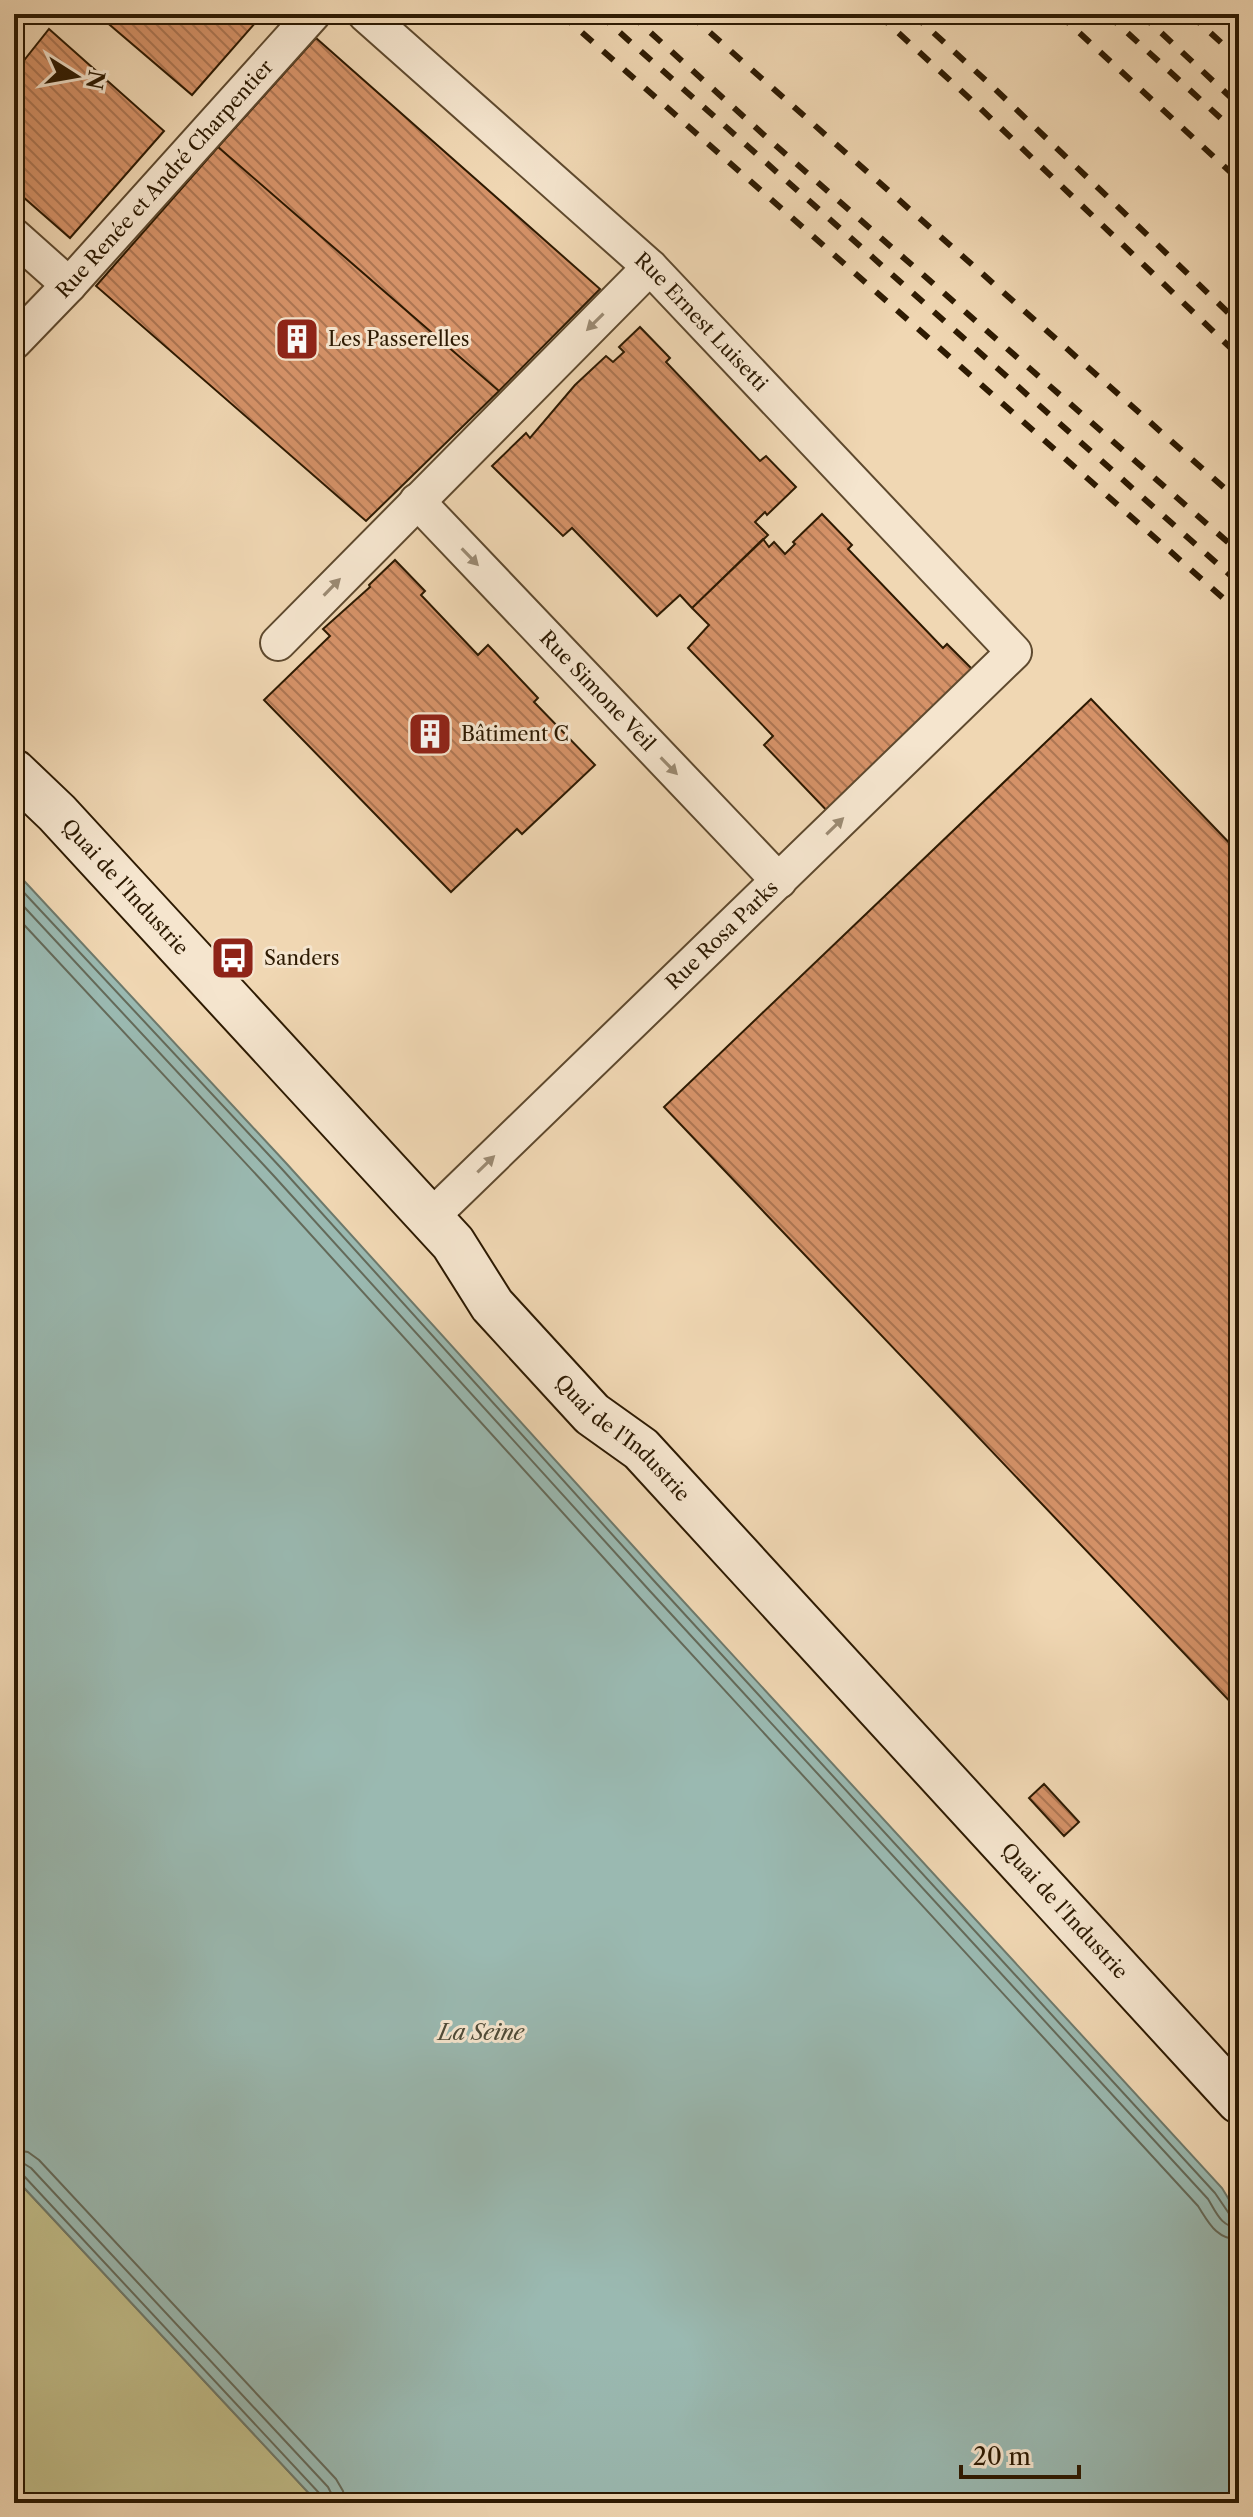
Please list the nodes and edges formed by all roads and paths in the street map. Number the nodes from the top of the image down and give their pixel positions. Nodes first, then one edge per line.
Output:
1 (313, 14) edge
2 (365, 14) edge
3 (14, 236) edge
4 (650, 267) junction
5 (69, 285) junction
6 (14, 342) edge
7 (417, 501) junction
8 (278, 643) dead end
9 (1014, 652) joint
10 (14, 772) edge
11 (779, 881) junction
12 (430, 1218) junction
13 (1239, 2101) edge

1 - 5 street, Rue Renée et André Charpentier
2 - 4 street, Rue Ernest Luisetti
3 - 5 street
4 -> 7 street
4 - 9 street, Rue Ernest Luisetti
5 - 6 street, Rue Renée et André Charpentier
8 -> 7 street
7 -> 11 street, Rue Simone Veil
11 -> 9 street, Rue Rosa Parks
10 - 12 main road, Quai de l'Industrie
12 -> 11 street, Rue Rosa Parks
12 - 13 main road, Quai de l'Industrie

